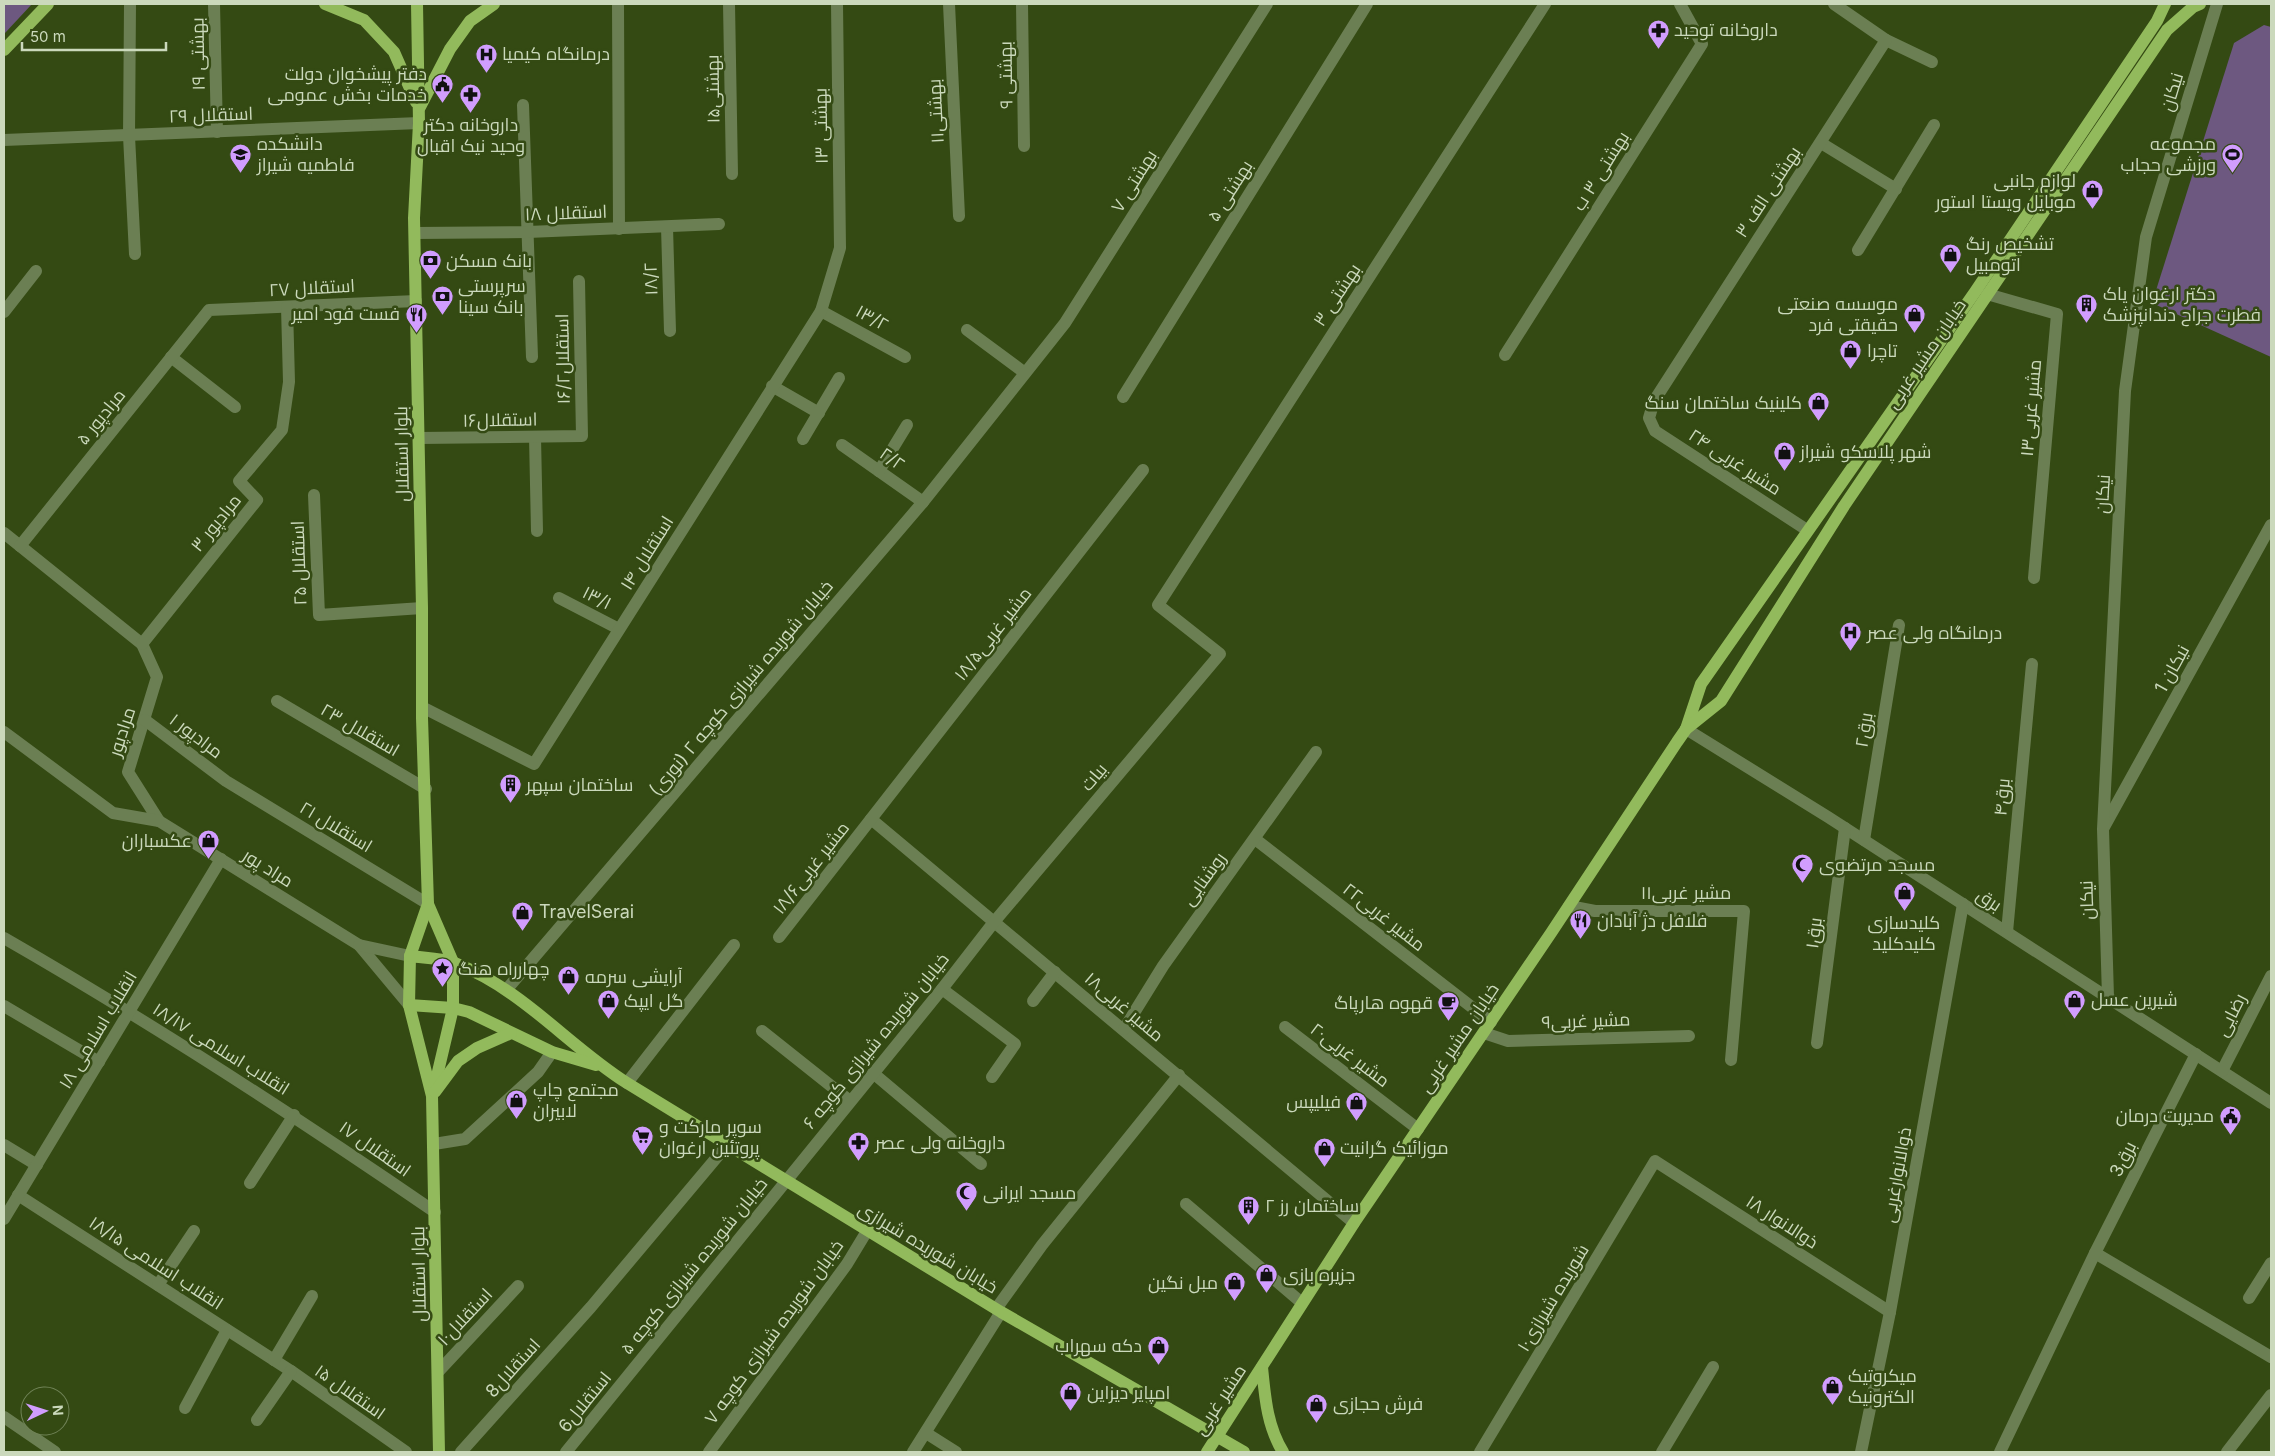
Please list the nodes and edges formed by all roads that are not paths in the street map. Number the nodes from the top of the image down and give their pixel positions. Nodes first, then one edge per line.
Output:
1 (48, 4) edge
2 (130, 4) edge
3 (214, 4) edge
4 (325, 4) edge
5 (417, 4) edge
6 (494, 4) edge
7 (618, 4) edge
8 (729, 4) edge
9 (837, 4) edge
10 (949, 4) edge
11 (1022, 4) edge
12 (1267, 4) edge
13 (1367, 4) edge
14 (1545, 4) edge
15 (1680, 4) edge
16 (1834, 4) edge
17 (2165, 4) edge
18 (2217, 4) edge
19 (2196, 5) edge
20 (1886, 40) junction
21 (4, 50) edge
22 (1932, 62) dead end
23 (523, 104) dead end
24 (419, 109) junction
25 (419, 123) junction
26 (1934, 126) dead end
27 (217, 132) junction
28 (129, 136) junction
29 (4, 140) edge
30 (1821, 143) junction
31 (1024, 146) dead end
32 (732, 174) dead end
33 (1896, 188) junction
34 (959, 216) dead end
35 (718, 224) dead end
36 (666, 227) junction
37 (619, 229) junction
38 (528, 232) junction
39 (415, 233) junction
40 (840, 248) joint
41 (1858, 250) dead end
42 (135, 254) dead end
43 (36, 271) dead end
44 (578, 281) dead end
45 (1988, 294) junction
46 (416, 301) junction
47 (287, 307) junction
48 (209, 310) joint
49 (822, 311) junction
50 (4, 312) edge
51 (967, 330) dead end
52 (670, 331) dead end
53 (1505, 355) dead end
54 (171, 357) junction
55 (532, 357) dead end
56 (905, 357) dead end
57 (1025, 373) junction
58 (839, 378) dead end
59 (772, 386) junction
60 (1123, 396) dead end
61 (235, 407) dead end
62 (819, 413) junction
63 (1649, 418) joint
64 (907, 424) dead end
65 (582, 436) joint
66 (535, 437) junction
67 (419, 438) junction
68 (803, 439) dead end
69 (842, 445) dead end
70 (1143, 470) dead end
71 (879, 471) junction
72 (314, 495) dead end
73 (923, 502) junction
74 (2271, 525) edge
75 (1807, 530) junction
76 (537, 531) dead end
77 (4, 533) edge
78 (20, 546) junction
79 (2034, 578) dead end
80 (560, 598) dead end
81 (422, 608) junction
82 (1899, 625) dead end
83 (619, 629) junction
84 (142, 644) junction
85 (1220, 654) joint
86 (2032, 664) dead end
87 (276, 701) dead end
88 (422, 707) junction
89 (145, 720) junction
90 (1686, 729) junction
91 (4, 732) edge
92 (1316, 752) dead end
93 (226, 781) joint
94 (426, 789) junction
95 (871, 819) junction
96 (159, 821) junction
97 (1845, 828) junction
98 (2103, 829) junction
99 (1255, 839) junction
100 (1864, 840) junction
101 (221, 859) junction
102 (428, 904) junction
103 (1963, 904) junction
104 (1569, 906) junction
105 (994, 922) junction
106 (2007, 932) junction
107 (779, 937) dead end
108 (4, 938) edge
109 (359, 945) junction
110 (734, 945) dead end
111 (410, 956) junction
112 (453, 962) junction
113 (1056, 972) junction
114 (2271, 976) edge
115 (942, 988) junction
116 (507, 989) junction
117 (2108, 997) junction
118 (1034, 1001) dead end
119 (4, 1006) edge
120 (409, 1006) junction
121 (452, 1008) junction
122 (130, 1012) junction
123 (1286, 1027) dead end
124 (1488, 1027) junction
125 (1124, 1029) junction
126 (762, 1031) dead end
127 (512, 1033) junction
128 (1689, 1036) dead end
129 (1818, 1043) dead end
130 (552, 1052) junction
131 (2196, 1054) junction
132 (1731, 1060) dead end
133 (99, 1062) junction
134 (599, 1065) junction
135 (2222, 1071) junction
136 (873, 1073) junction
137 (1179, 1075) junction
138 (992, 1077) dead end
139 (627, 1083) junction
140 (432, 1096) junction
141 (850, 1101) junction
142 (2271, 1102) edge
143 (294, 1115) junction
144 (1418, 1128) junction
145 (434, 1144) junction
146 (728, 1144) junction
147 (4, 1145) edge
148 (1655, 1161) joint
149 (981, 1164) dead end
150 (36, 1165) junction
151 (785, 1180) junction
152 (250, 1183) dead end
153 (18, 1195) junction
154 (1186, 1204) dead end
155 (436, 1212) junction
156 (4, 1219) edge
157 (1354, 1223) junction
158 (194, 1231) dead end
159 (867, 1231) junction
160 (2095, 1253) junction
161 (2271, 1263) edge
162 (158, 1285) junction
163 (518, 1286) dead end
164 (312, 1296) dead end
165 (2248, 1298) dead end
166 (1302, 1304) junction
167 (999, 1311) junction
168 (1890, 1312) junction
169 (227, 1330) junction
170 (2271, 1357) edge
171 (274, 1360) junction
172 (1262, 1367) junction
173 (1714, 1367) dead end
174 (291, 1371) junction
175 (438, 1372) junction
176 (631, 1373) joint
177 (2271, 1395) edge
178 (185, 1408) dead end
179 (4, 1417) edge
180 (257, 1420) dead end
181 (926, 1433) junction
182 (1217, 1436) junction
183 (55, 1452) edge
184 (406, 1452) edge
185 (439, 1452) edge
186 (461, 1452) edge
187 (566, 1452) edge
188 (709, 1452) edge
189 (913, 1452) edge
190 (956, 1452) edge
191 (1207, 1452) edge
192 (1244, 1452) edge
193 (1283, 1452) edge
194 (1480, 1452) edge
195 (1662, 1452) edge
196 (1861, 1452) edge
197 (2000, 1452) edge
198 (2227, 1452) edge

1 - 21 main road
2 - 28 street
3 - 27 street, ۱۹ بهشتی
4 - 24 main road
5 - 24 main road, بلوار استقلال
6 - 24 main road
7 - 37 street
8 - 32 street, بهشتی۱۵
9 - 40 street, بهشتی ۱۳
10 - 34 street, بهشتی۱۱
11 - 31 street, بهشتی ۹
12 - 57 street, بهشتی ۷
13 - 60 street, بهشتی ۵
14 - 85 street, بهشتی ۳
15 - 53 street, بهشتی ۳ ب
16 - 20 street
17 - 75 main road, خیابان مشیر غربی
18 - 98 street, نیکان
19 - 45 main road, خیابان مشیر غربی
20 - 22 street
20 - 30 street, بهشتی الف ۳
23 - 38 street
24 - 25 main road, بلوار استقلال
25 - 27 street, ۲۹ استقلال
25 - 39 main road, بلوار استقلال
26 - 33 street
27 - 28 street, ۲۹ استقلال
28 - 29 street, ۲۹ استقلال
28 - 42 street
30 - 33 street
30 - 63 street, بهشتی الف ۳
33 - 41 street
35 - 36 street, استقلال ۱۸
36 - 37 street, استقلال ۱۸
36 - 52 street, ۱۸/۲
37 - 38 street, استقلال ۱۸
38 - 39 street, استقلال ۱۸
38 - 55 street
39 - 46 main road, بلوار استقلال
40 - 49 street, استقلال ۱۴
43 - 50 street
44 - 65 street, استقلال۱۶/۲
45 - 79 street, مشیر غربی۱۳
45 - 90 main road, خیابان مشیر غربی
46 - 47 street, ۲۷ استقلال
46 - 67 main road, بلوار استقلال
47 - 48 street, ۲۷ استقلال
47 - 84 street, ۳ مرادپور
48 - 54 street, ۵ مرادپور
49 - 56 street, ۱۳/۲
49 - 59 street, استقلال ۱۴
51 - 57 street
54 - 61 street
54 - 78 street, ۵ مرادپور
57 - 73 street, بهشتی ۷
58 - 62 street
59 - 62 street
59 - 83 street, استقلال ۱۴
62 - 68 street
63 - 75 street, مشیر غربی ۲۴
64 - 71 street
65 - 66 street, استقلال۱۶
66 - 67 street, استقلال۱۶
66 - 76 street
67 - 81 main road, بلوار استقلال
69 - 71 street, ۲/۲
70 - 95 street, مشیر غربی۱۸/۵
71 - 73 street, ۲/۲
72 - 81 street, ۲۵ استقلال
73 - 116 street, خیابان شوریده شیرازی کوچه ۲ (نوری)
74 - 98 street, نیکان 1
75 - 90 main road, خیابان مشیر غربی
77 - 78 street, مرادپور
78 - 84 street, مرادپور
80 - 83 street, ۱۳/۱
81 - 88 main road, بلوار استقلال
82 - 100 street, برق۲
83 - 88 street, استقلال ۱۴
84 - 89 street, مرادپور
85 - 105 street, بیات
86 - 106 street, برق۴
87 - 94 street, ۲۳ استقلال
88 - 94 main road, بلوار استقلال
89 - 93 street, ۱ مرادپور
89 - 96 street, مرادپور
90 - 97 street, برق
90 - 104 main road, خیابان مشیر غربی
91 - 96 street
92 - 99 street, روشنایی
93 - 102 street, ۲۱ استقلال
94 - 102 main road, بلوار استقلال
95 - 105 street, مشیر غربی۱۸
95 - 107 street, ۱۸/۶مشیر غربی
96 - 101 street, مراد پور
97 - 100 street, برق
97 - 129 street, برق۱
98 - 117 street, نیکان
99 - 124 street, مشیر غربی۲۲
99 - 125 street, روشنایی
100 - 103 street, برق
101 - 109 street, مراد پور
101 - 122 street, ۱۸ انقلاب اسلامی
102 - 111 main road, بلوار استقلال
102 - 112 main road, بلوار استقلال
103 - 106 street, برق
103 - 168 street, ذوالانوارغربی
104 - 124 main road, خیابان مشیر غربی
104 - 132 street, مشیر غربی۱۱
105 - 113 street, مشیر غربی۱۸
105 - 115 street, خیابان شوریده شیرازی کوچه ۶
106 - 117 street, برق
108 - 122 street, ۱۸/۱۷ انقلاب اسلامی
109 - 111 street, مراد پور
109 - 120 street, مراد پور
110 - 139 street
111 - 112 main road, خیابان شوریده شیرازی
111 - 120 main road, بلوار استقلال
112 - 116 main road, خیابان شوریده شیرازی
112 - 121 main road, بلوار استقلال
113 - 118 street
113 - 125 street, مشیر غربی۱۸
114 - 135 street, رضایی
115 - 136 street, خیابان شوریده شیرازی کوچه ۶
115 - 138 street
116 - 134 main road, خیابان شوریده شیرازی
117 - 131 street, برق
119 - 133 street
120 - 121 main road, خیابان شوریده شیرازی
120 - 140 main road, بلوار استقلال
121 - 127 main road, خیابان شوریده شیرازی
121 - 140 main road, بلوار استقلال
122 - 133 street, ۱۸ انقلاب اسلامی
122 - 143 street, ۱۸/۱۷ انقلاب اسلامی
123 - 144 street, مشیر غربی۲۰
124 - 128 street, مشیر غربی۹
124 - 144 main road, خیابان مشیر غربی
125 - 137 street, مشیر غربی۱۸
126 - 141 street
127 - 130 main road, خیابان شوریده شیرازی
127 - 140 main road
130 - 134 main road, خیابان شوریده شیرازی
130 - 145 street
131 - 135 street, برق
131 - 160 street, 3برق
133 - 150 street, ۱۸ انقلاب اسلامی
134 - 139 main road, خیابان شوریده شیرازی
135 - 142 street, برق
136 - 141 street, خیابان شوریده شیرازی کوچه ۶
136 - 149 street
137 - 157 street, مشیر غربی۱۸
137 - 167 street
139 - 146 main road, خیابان شوریده شیرازی
140 - 145 main road, بلوار استقلال
141 - 151 street, خیابان شوریده شیرازی کوچه ۶
143 - 152 street
143 - 155 street, ۱۷ استقلال
144 - 157 main road, خیابان مشیر غربی
145 - 155 main road, بلوار استقلال
146 - 151 main road, خیابان شوریده شیرازی
146 - 186 street, استقلال8
147 - 150 street
148 - 168 street, ذوالانوار ۱۸
148 - 194 street, ۱۰شوریده شیرازی
150 - 153 street, ۱۸ انقلاب اسلامی
151 - 159 main road, خیابان شوریده شیرازی
151 - 176 street, خیابان شوریده شیرازی کوچه ۵
153 - 156 street, ۱۸ انقلاب اسلامی
153 - 162 street, ۱۸/۱۵ انقلاب اسلامی
154 - 166 street
155 - 175 main road, بلوار استقلال
157 - 166 main road, خیابان مشیر غربی
158 - 162 street
159 - 167 main road, خیابان شوریده شیرازی
159 - 188 street, خیابان شوریده شیرازی کوچه ۷
160 - 170 street
160 - 197 street, 3برق
161 - 165 street
162 - 169 street, ۱۸/۱۵ انقلاب اسلامی
163 - 175 street, استقلال۱۰
164 - 171 street
166 - 172 main road, خیابان مشیر غربی
167 - 181 street
167 - 182 main road, خیابان شوریده شیرازی
168 - 196 street, ذوالانوارغربی
169 - 171 street, ۱۸/۱۵ انقلاب اسلامی
169 - 178 street
171 - 174 street, ۱۵ استقلال
172 - 182 main road, مشیر غربی
172 - 193 main road
173 - 195 street
174 - 180 street
174 - 184 street, ۱۵ استقلال
175 - 185 main road, بلوار استقلال
176 - 187 street, استقلال6
177 - 198 street
179 - 183 street
181 - 189 street
181 - 190 street
182 - 191 main road, مشیر غربی
182 - 192 main road, خیابان شوریده شیرازی

